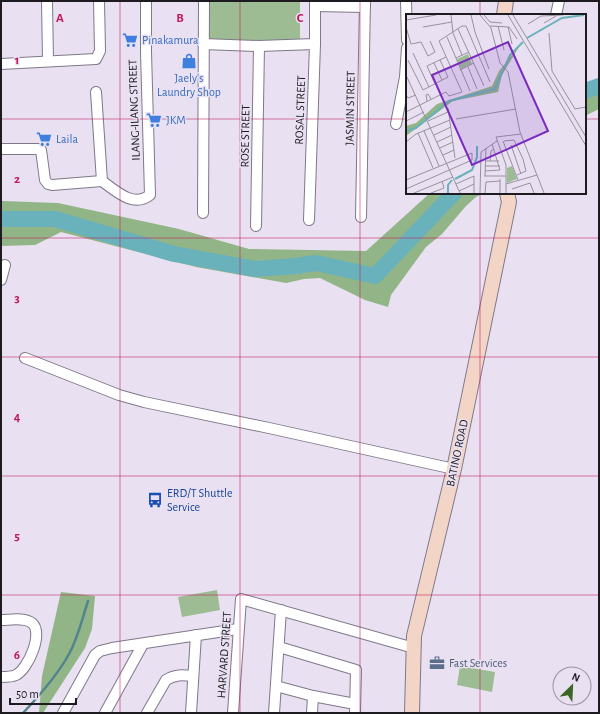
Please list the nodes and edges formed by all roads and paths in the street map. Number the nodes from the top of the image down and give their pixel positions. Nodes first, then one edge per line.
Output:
1 (47, 1) edge
2 (99, 1) edge
3 (146, 1) edge
4 (204, 1) edge
5 (406, 1) edge
6 (506, 1) edge
7 (559, 1) edge
8 (315, 4) edge
9 (365, 4) edge
10 (406, 14) edge
11 (504, 14) edge
12 (556, 14) edge
13 (203, 44) junction
14 (315, 44) junction
15 (259, 46) junction
16 (48, 61) junction
17 (406, 62) edge
18 (1, 64) edge
19 (96, 92) dead end
20 (396, 124) dead end
21 (1, 149) edge
22 (102, 181) junction
23 (507, 194) edge
24 (203, 213) dead end
25 (361, 216) dead end
26 (309, 220) dead end
27 (256, 226) dead end
28 (5, 265) dead end
29 (1, 280) edge
30 (25, 358) dead end
31 (454, 469) junction
32 (281, 610) junction
33 (1, 620) edge
34 (238, 629) junction
35 (196, 635) junction
36 (143, 644) junction
37 (279, 647) junction
38 (414, 648) junction
39 (193, 676) junction
40 (1, 677) edge
41 (276, 686) junction
42 (313, 696) junction
43 (355, 709) edge
44 (63, 713) edge
45 (105, 713) edge
46 (147, 713) edge
47 (191, 713) edge
48 (233, 713) edge
49 (274, 713) edge
50 (312, 713) edge
51 (412, 713) edge

1 - 16 street
2 - 16 street
3 - 22 street, ILANG-ILANG STREET
4 - 13 street
5 - 10 street
6 - 11 main road
7 - 12 street
8 - 9 street
8 - 14 street, ROSAL STREET
9 - 25 street, JASMIN STREET
13 - 15 street
13 - 24 street
14 - 15 street
14 - 26 street, ROSAL STREET
15 - 27 street, ROSE STREET
16 - 18 street
17 - 20 street
19 - 22 street
21 - 22 street
23 - 31 main road, BATINO ROAD
28 - 29 street
30 - 31 street
31 - 38 main road, BATINO ROAD
32 - 34 street, HARVARD STREET
32 - 37 street
32 - 38 street
33 - 40 street
34 - 35 street
34 - 48 street, HARVARD STREET
35 - 36 street
35 - 39 street
36 - 44 street
36 - 45 street
37 - 41 street
37 - 43 street
38 - 51 main road, BATINO ROAD
39 - 46 street
39 - 47 street
41 - 42 street
41 - 49 street
42 - 43 street
42 - 50 street

